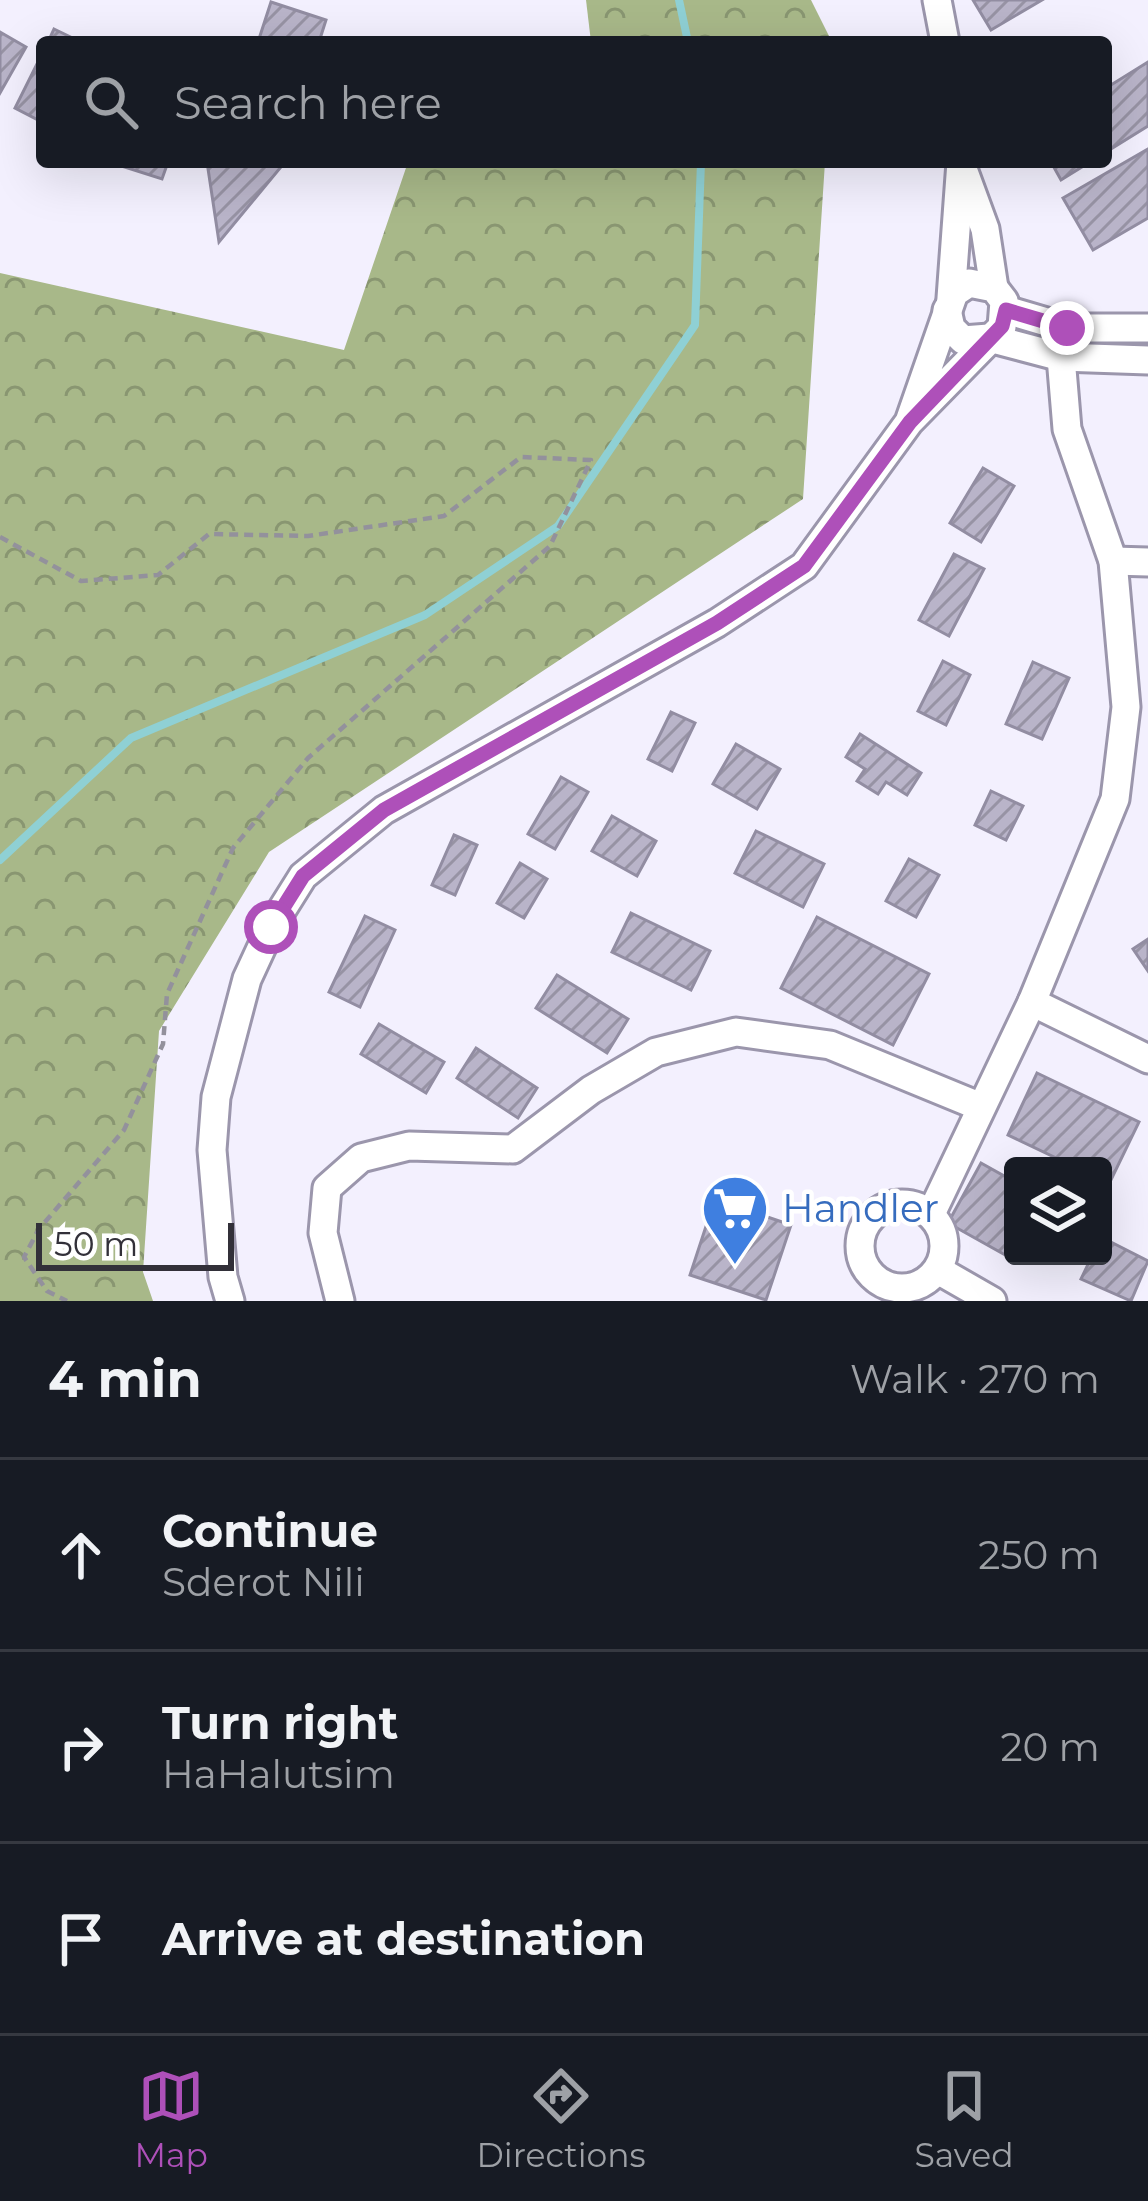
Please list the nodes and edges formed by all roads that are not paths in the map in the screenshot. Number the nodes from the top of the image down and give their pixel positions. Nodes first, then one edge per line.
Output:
1 (937, 0) edge
2 (944, 36) edge
3 (961, 168) edge
4 (962, 168) edge
5 (1000, 299) junction
6 (949, 304) junction
7 (1067, 328) junction
8 (1148, 328) edge
9 (989, 338) junction
10 (1061, 357) junction
11 (1148, 360) edge
12 (910, 422) junction
13 (1113, 562) junction
14 (1148, 562) edge
15 (1032, 1002) junction
16 (1148, 1059) edge
17 (981, 1107) junction
18 (931, 1214) junction
19 (938, 1270) junction
20 (867, 1289) edge
21 (230, 1301) edge
22 (340, 1301) edge
23 (992, 1301) edge

1 - 2 street
3 - 6 street
4 - 5 street
5 - 6 street
5 - 7 street
5 - 9 street
6 - 9 street
6 - 12 street
7 - 8 street
7 - 10 street
9 - 10 street
9 - 12 street
10 - 11 street
10 - 13 street
12 - 21 street
13 - 14 street
13 - 15 street
15 - 16 street
15 - 17 street
17 - 18 street
17 - 22 street
18 - 19 street
18 - 20 street
19 - 20 street
19 - 23 street

